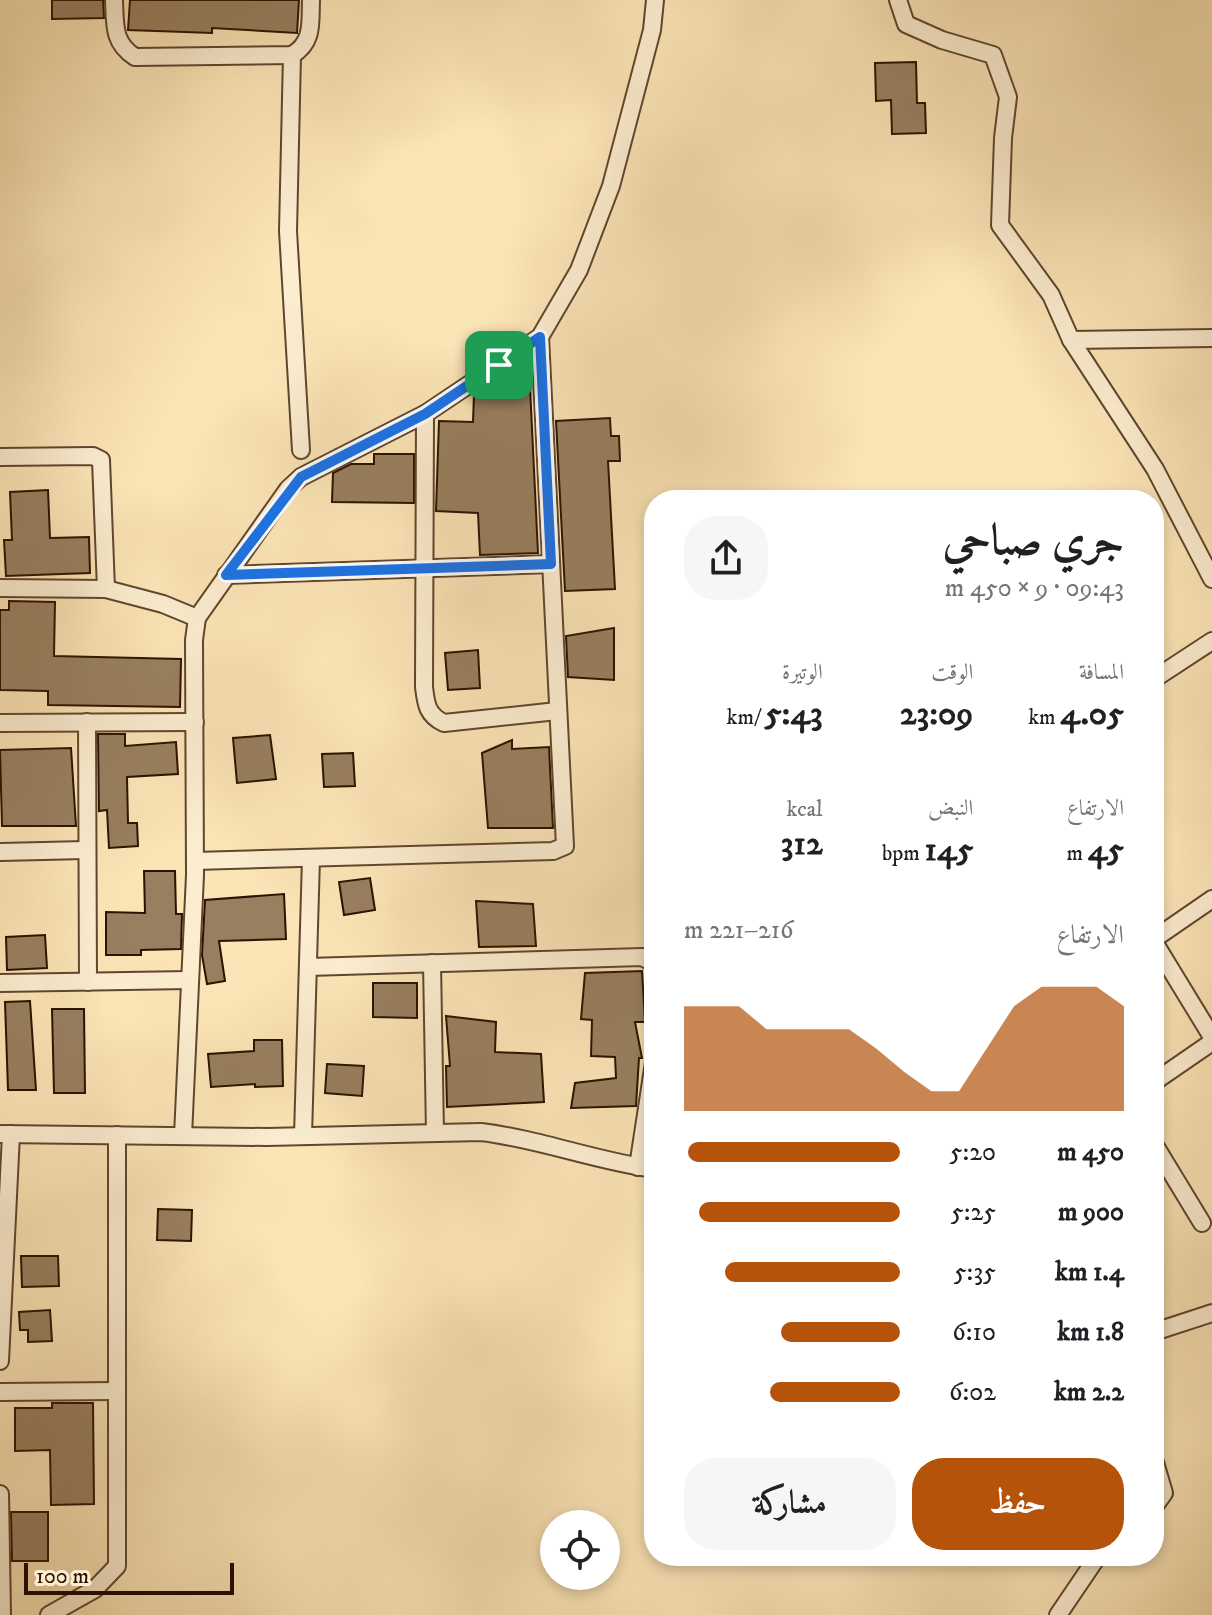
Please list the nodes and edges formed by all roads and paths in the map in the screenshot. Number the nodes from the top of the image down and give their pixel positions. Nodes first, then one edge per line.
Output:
1 (114, 0) edge
2 (311, 0) edge
3 (655, 0) edge
4 (898, 0) edge
5 (292, 55) junction
6 (540, 337) junction
7 (1212, 338) edge
8 (1071, 340) junction
9 (425, 414) junction
10 (301, 450) dead end
11 (0, 457) edge
12 (551, 564) junction
13 (426, 568) junction
14 (226, 575) junction
15 (1212, 579) edge
16 (0, 588) edge
17 (106, 589) junction
18 (197, 618) junction
19 (1212, 641) edge
20 (1164, 672) edge
21 (557, 711) junction
22 (87, 722) junction
23 (195, 722) junction
24 (0, 723) edge
25 (85, 850) junction
26 (0, 852) edge
27 (311, 858) junction
28 (195, 861) junction
29 (1212, 899) edge
30 (1164, 933) edge
31 (1164, 957) edge
32 (644, 958) edge
33 (432, 963) junction
34 (308, 967) junction
35 (190, 980) junction
36 (88, 982) junction
37 (0, 983) edge
38 (1212, 1040) edge
39 (1164, 1075) edge
40 (435, 1133) junction
41 (6, 1134) edge
42 (117, 1135) junction
43 (183, 1136) junction
44 (303, 1136) junction
45 (1164, 1160) edge
46 (644, 1168) edge
47 (1202, 1223) dead end
48 (1212, 1313) edge
49 (1164, 1329) edge
50 (0, 1361) edge
51 (116, 1391) junction
52 (0, 1392) edge
53 (0, 1494) edge
54 (0, 1535) edge
55 (1091, 1566) edge
56 (2, 1615) edge
57 (49, 1615) edge
58 (1058, 1615) edge

1 - 5 street
2 - 5 street
3 - 6 street
4 - 8 street
5 - 10 street
6 - 9 street
6 - 12 street
7 - 8 street
8 - 15 street
9 - 13 street
9 - 14 street
11 - 17 street
12 - 13 street
12 - 21 street
13 - 14 street
13 - 21 street
14 - 18 street
16 - 17 street
17 - 18 street
18 - 23 street
19 - 20 street
21 - 27 street
22 - 23 street
22 - 24 street
22 - 25 street
23 - 28 street
25 - 26 street
25 - 36 street
27 - 28 street
27 - 34 street
28 - 35 street
29 - 30 street
31 - 38 street
32 - 33 street
33 - 34 street
33 - 40 street
34 - 44 street
35 - 36 street
35 - 43 street
36 - 37 street
38 - 39 street
40 - 44 street
40 - 46 street
41 - 42 street
41 - 50 street
42 - 43 street
42 - 51 street
43 - 44 street
45 - 47 street
48 - 49 street
51 - 52 street
51 - 57 street
53 - 54 street
54 - 56 street
55 - 58 street

